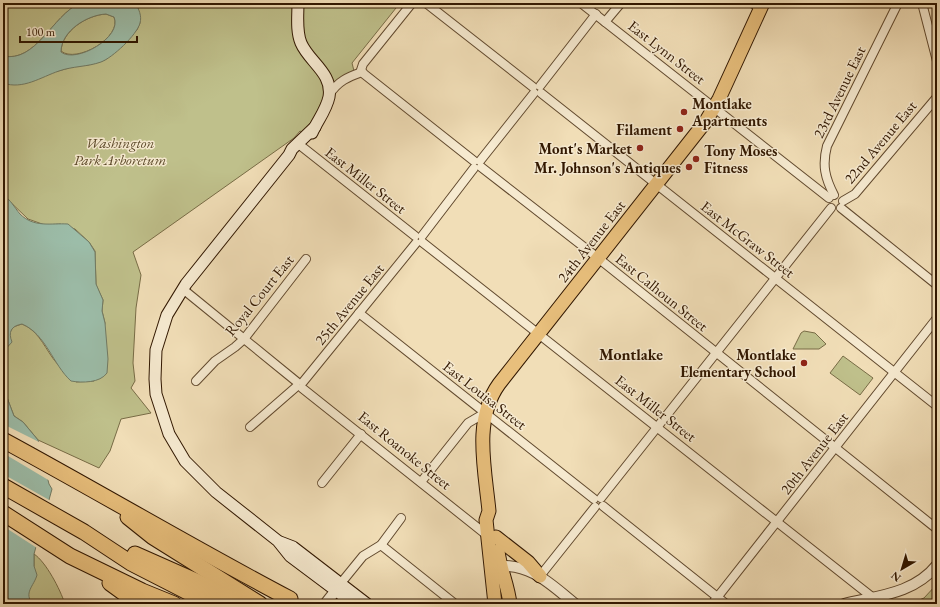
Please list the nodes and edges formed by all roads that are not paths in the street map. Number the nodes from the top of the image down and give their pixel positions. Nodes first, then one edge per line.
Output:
1 (298, 3) edge
2 (412, 3) edge
3 (426, 3) edge
4 (581, 3) edge
5 (621, 3) edge
6 (898, 3) edge
7 (922, 3) edge
8 (759, 5) edge
9 (596, 14) junction
10 (606, 22) junction
11 (937, 61) edge
12 (363, 73) junction
13 (537, 90) junction
14 (329, 95) junction
15 (937, 97) edge
16 (714, 108) junction
17 (315, 126) junction
18 (301, 146) junction
19 (289, 155) junction
20 (478, 164) junction
21 (656, 184) junction
22 (832, 197) junction
23 (842, 205) junction
24 (831, 208) junction
25 (419, 239) junction
26 (598, 258) junction
27 (306, 259) dead end
28 (776, 279) junction
29 (937, 285) edge
30 (180, 294) junction
31 (359, 313) junction
32 (937, 318) edge
33 (539, 333) junction
34 (244, 339) junction
35 (716, 353) junction
36 (894, 373) junction
37 (196, 380) dead end
38 (300, 385) junction
39 (937, 406) edge
40 (485, 413) junction
41 (250, 427) dead end
42 (658, 427) junction
43 (361, 434) junction
44 (3, 440) edge
45 (835, 449) junction
46 (421, 482) junction
47 (322, 483) dead end
48 (3, 486) edge
49 (95, 490) junction
50 (598, 502) junction
51 (3, 513) edge
52 (401, 518) dead end
53 (778, 522) junction
54 (937, 529) edge
55 (84, 532) junction
56 (492, 537) junction
57 (381, 545) junction
58 (74, 557) junction
59 (937, 565) edge
60 (495, 566) junction
61 (540, 576) junction
62 (338, 586) junction
63 (872, 597) junction
64 (290, 599) dead end
65 (715, 601) edge
66 (139, 604) edge
67 (174, 604) edge
68 (211, 604) edge
69 (239, 604) edge
70 (260, 604) edge
71 (325, 604) edge
72 (354, 604) edge
73 (367, 604) edge
74 (455, 604) edge
75 (495, 604) edge
76 (510, 604) edge
77 (575, 604) edge
78 (726, 604) edge
79 (844, 604) edge

1 - 14 main road
2 - 12 street
3 - 13 street, East McGraw Street
4 - 9 street, East Lynn Street
5 - 10 street
6 - 22 street, 23rd Avenue East
7 - 11 street
8 - 16 main road, 24th Avenue East
9 - 10 street, East Lynn Street
9 - 13 street, 25th Avenue East
10 - 16 street, East Lynn Street
12 - 14 street
12 - 20 street, East Calhoun Street
13 - 20 street, 25th Avenue East
13 - 21 street, East McGraw Street
14 - 17 main road
15 - 23 street, 22nd Avenue East
16 - 21 main road, 24th Avenue East
16 - 22 street, East Lynn Street
17 - 18 main road
17 - 19 main road
18 - 19 main road
18 - 25 street, East Miller Street
19 - 30 main road
20 - 25 street, 25th Avenue East
20 - 26 street, East Calhoun Street
21 - 26 main road, 24th Avenue East
21 - 28 street, East McGraw Street
22 - 23 street
22 - 24 street
23 - 24 street
23 - 29 street
24 - 28 street
25 - 31 street, 25th Avenue East
25 - 33 street, East Miller Street
26 - 33 main road, 24th Avenue East
26 - 35 street, East Calhoun Street
27 - 34 street, Royal Court East
28 - 35 street
28 - 36 street, East McGraw Street
30 - 34 street, East Roanoke Street
30 - 62 main road
31 - 38 street, 25th Avenue East
31 - 40 street, East Louisa Street
32 - 36 street, 20th Avenue East
33 - 40 main road, 24th Avenue East
33 - 42 street, East Miller Street
34 - 37 street, Royal Court East
34 - 38 street, East Roanoke Street
35 - 42 street
35 - 45 street, East Calhoun Street
36 - 39 street, East McGraw Street
36 - 45 street, 20th Avenue East
38 - 41 street, 25th Avenue East
38 - 43 street, East Roanoke Street
40 - 46 street
40 - 50 street, East Louisa Street
40 - 56 main road, 24th Avenue East
42 - 50 street
42 - 53 street, East Miller Street
43 - 46 street, East Roanoke Street
43 - 47 street
44 - 49 highway
45 - 53 street, 20th Avenue East
45 - 54 street, East Calhoun Street
46 - 56 street, East Roanoke Street
48 - 55 highway
49 - 64 highway
49 - 70 highway
50 - 61 street
50 - 65 street, East Louisa Street
51 - 58 highway
52 - 57 street
53 - 63 street, East Miller Street
53 - 65 street, 20th Avenue East
55 - 68 highway
55 - 69 highway
56 - 60 main road, 24th Avenue East
56 - 61 main road
57 - 62 street
57 - 74 street
58 - 66 highway
58 - 67 highway
59 - 63 street
60 - 61 street
60 - 75 main road
60 - 76 main road
61 - 77 street
62 - 71 street
62 - 72 main road
62 - 73 main road
63 - 79 street
65 - 78 street, East Louisa Street

